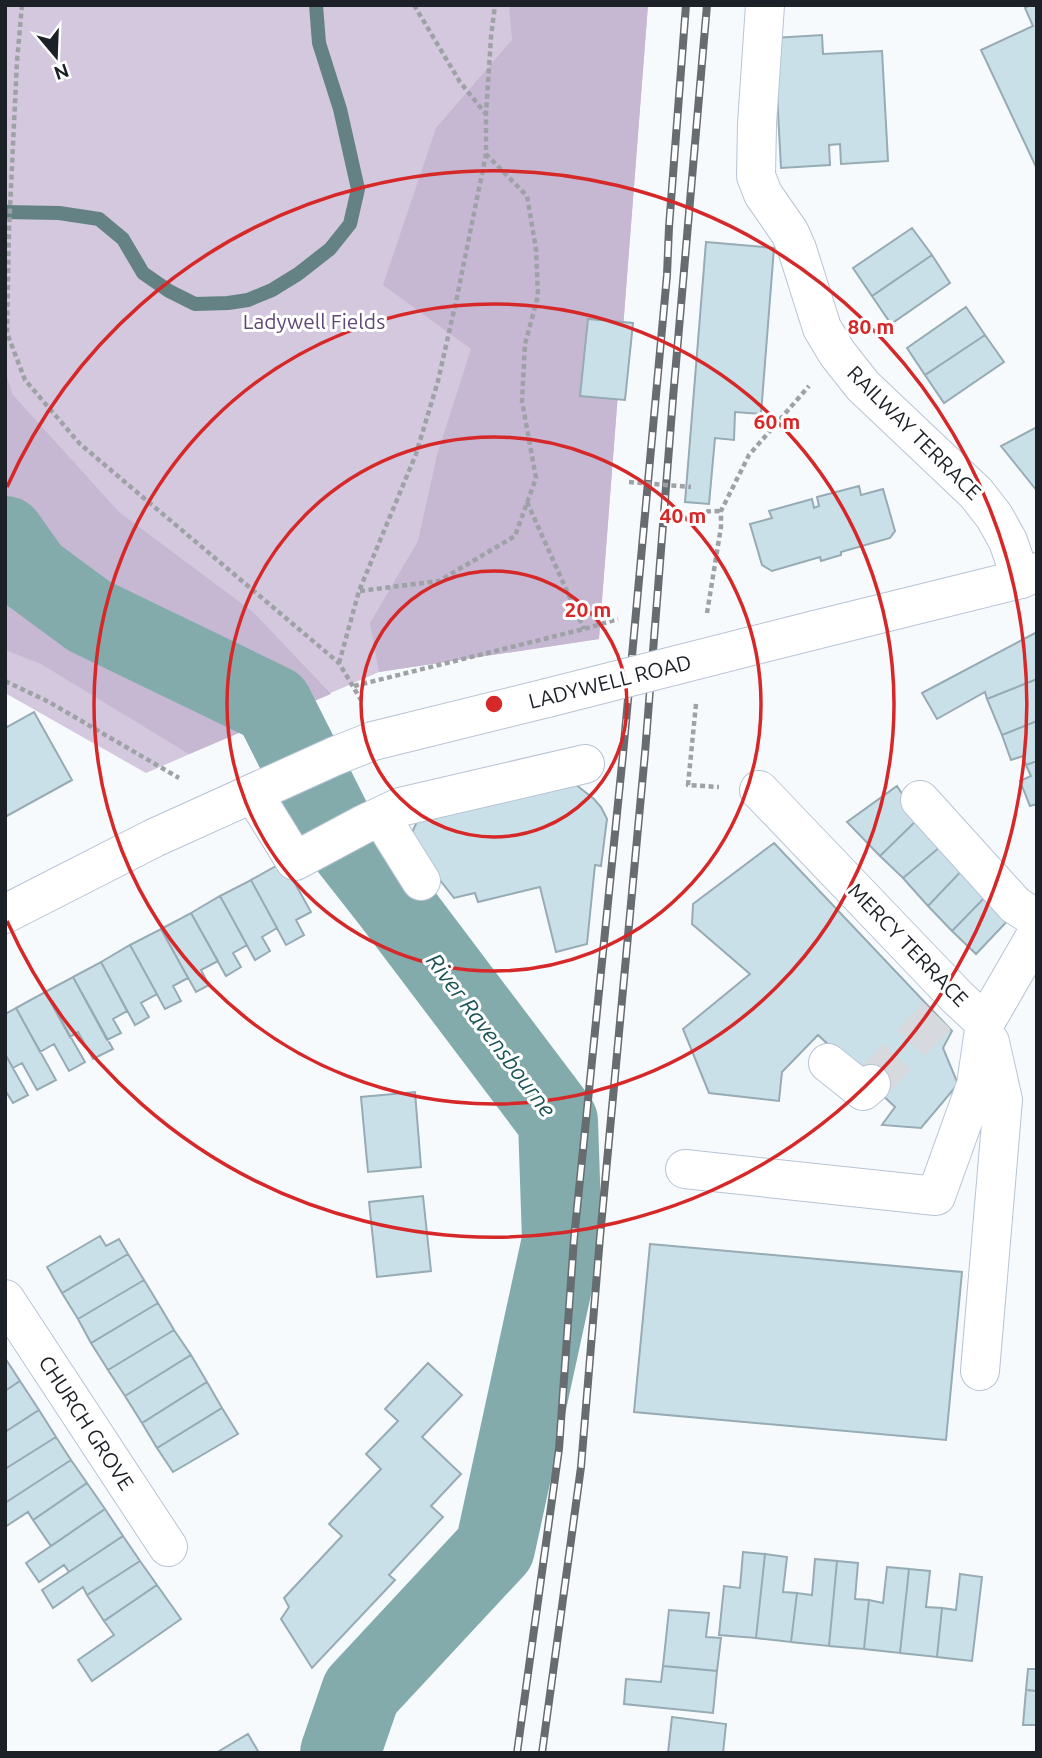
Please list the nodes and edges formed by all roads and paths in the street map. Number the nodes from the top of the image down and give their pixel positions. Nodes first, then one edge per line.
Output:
1 (22, 5) edge
2 (414, 5) edge
3 (495, 5) edge
4 (765, 5) edge
5 (486, 114) junction
6 (486, 154) junction
7 (6, 333) edge
8 (837, 353) junction
9 (629, 482) dead end
10 (691, 487) dead end
11 (527, 502) junction
12 (721, 511) junction
13 (689, 512) dead end
14 (1029, 576) edge
15 (359, 591) junction
16 (709, 606) dead end
17 (618, 619) dead end
18 (584, 629) junction
19 (339, 663) junction
20 (5, 681) edge
21 (354, 687) junction
22 (361, 699) dead end
23 (696, 704) dead end
24 (585, 764) dead end
25 (179, 778) dead end
26 (688, 785) dead end
27 (759, 790) dead end
28 (238, 800) junction
29 (920, 800) dead end
30 (373, 820) junction
31 (421, 881) dead end
32 (5, 914) edge
33 (1037, 919) edge
34 (1037, 933) edge
35 (985, 1023) junction
36 (828, 1063) dead end
37 (871, 1084) dead end
38 (685, 1169) dead end
39 (6, 1301) edge
40 (980, 1371) dead end
41 (168, 1547) dead end

1 - 7 path
2 - 5 path
3 - 5 path
4 - 8 street, RAILWAY TERRACE
5 - 6 path
6 - 11 path
6 - 15 path
7 - 19 path
8 - 12 path
8 - 14 street, RAILWAY TERRACE
9 - 10 path, bridge
11 - 15 path
11 - 18 path
12 - 13 path
12 - 16 path
14 - 28 street, LADYWELL ROAD, bridge
15 - 19 path
17 - 18 path
18 - 21 path
19 - 21 path
20 - 25 path
21 - 22 path
23 - 26 path
24 - 30 street
27 - 35 street, MERCY TERRACE
28 - 30 street
28 - 32 street, LADYWELL ROAD
29 - 33 street
30 - 31 street
34 - 35 street, MERCY TERRACE
35 - 38 street
35 - 40 street
36 - 37 street
39 - 41 street, CHURCH GROVE

